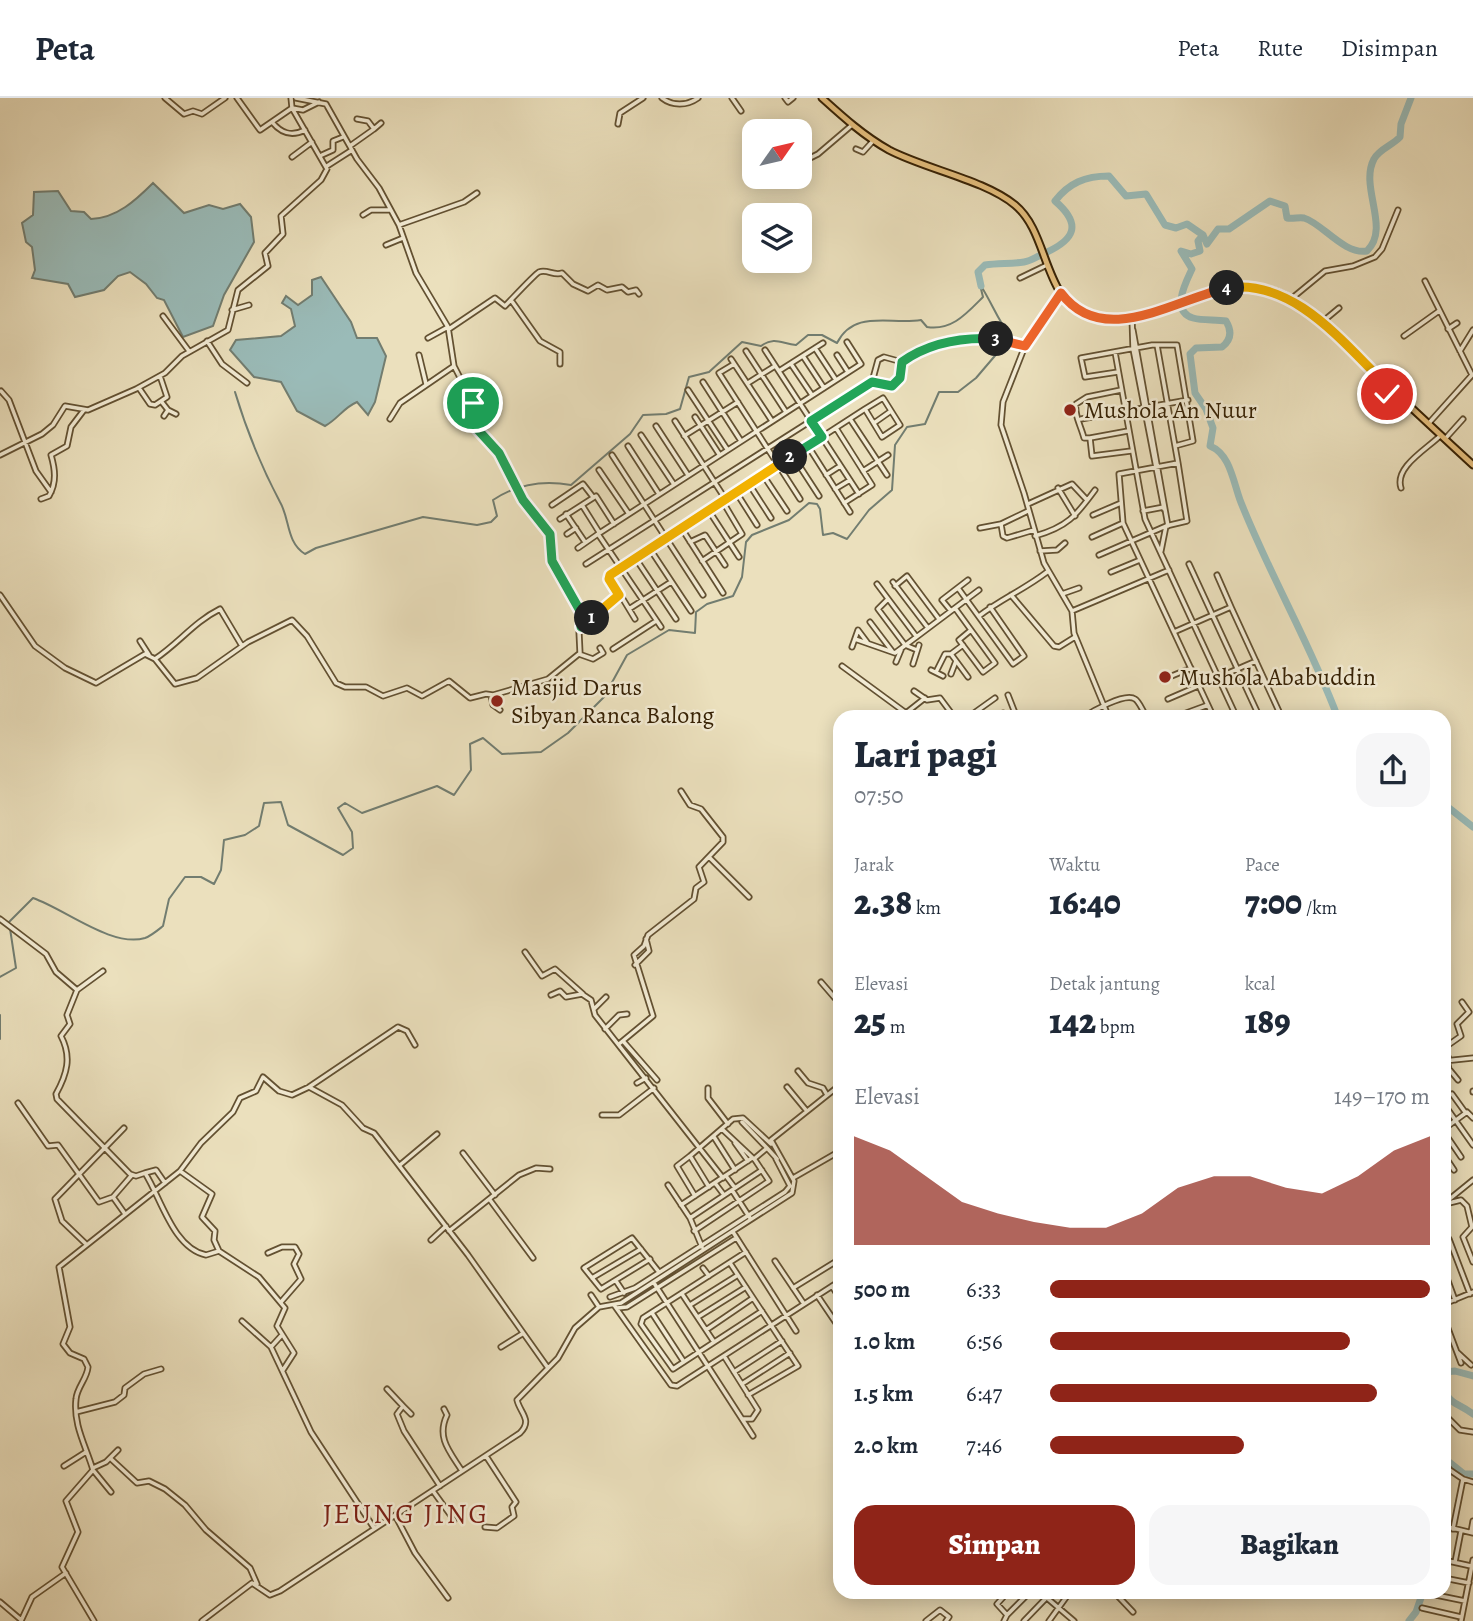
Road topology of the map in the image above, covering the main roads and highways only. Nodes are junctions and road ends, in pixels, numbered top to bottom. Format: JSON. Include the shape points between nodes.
{"nodes":[{"id":1,"x":822,"y":98,"type":"edge"},
{"id":2,"x":1473,"y":465,"type":"edge"}],
"edges":[{"from":1,"to":2,"type":"main road","via":[[889,150],[1011,202],[1029,223],[1061,293],[1077,310],[1104,320],[1132,318],[1243,286],[1272,291],[1291,299],[1321,323]]}]}
